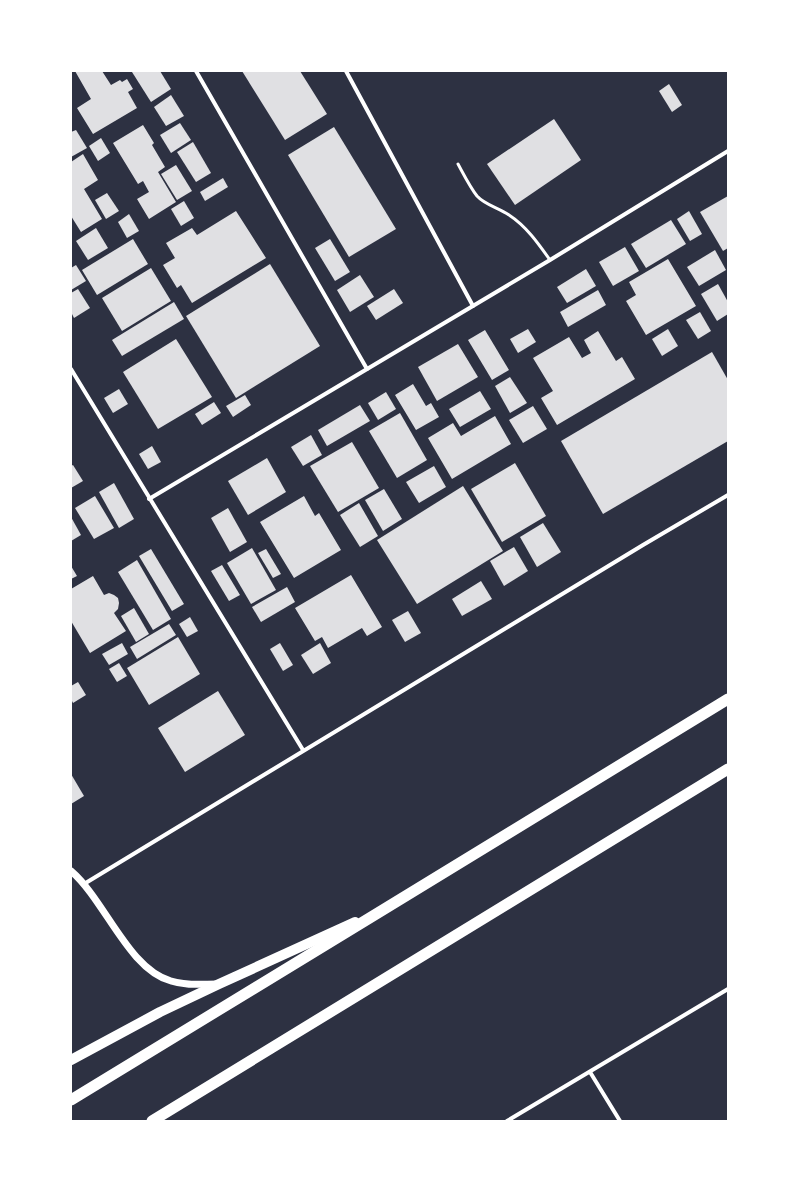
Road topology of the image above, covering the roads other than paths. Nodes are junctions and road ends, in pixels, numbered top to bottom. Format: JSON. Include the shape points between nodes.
{"nodes":[{"id":1,"x":196,"y":71,"type":"edge"},
{"id":2,"x":346,"y":71,"type":"edge"},
{"id":3,"x":728,"y":151,"type":"edge"},
{"id":4,"x":458,"y":164,"type":"dead end"},
{"id":5,"x":550,"y":260,"type":"junction"},
{"id":6,"x":473,"y":306,"type":"junction"},
{"id":7,"x":71,"y":369,"type":"edge"},
{"id":8,"x":367,"y":369,"type":"junction"},
{"id":9,"x":728,"y":495,"type":"edge"},
{"id":10,"x":150,"y":498,"type":"junction"},
{"id":11,"x":728,"y":699,"type":"edge"},
{"id":12,"x":303,"y":750,"type":"junction"},
{"id":13,"x":728,"y":769,"type":"edge"},
{"id":14,"x":71,"y":871,"type":"edge"},
{"id":15,"x":84,"y":884,"type":"junction"},
{"id":16,"x":386,"y":908,"type":"junction"},
{"id":17,"x":219,"y":984,"type":"junction"},
{"id":18,"x":728,"y":989,"type":"edge"},
{"id":19,"x":71,"y":1060,"type":"edge"},
{"id":20,"x":590,"y":1072,"type":"junction"},
{"id":21,"x":71,"y":1100,"type":"edge"},
{"id":22,"x":152,"y":1121,"type":"edge"},
{"id":23,"x":507,"y":1121,"type":"edge"},
{"id":24,"x":620,"y":1121,"type":"edge"}],
"edges":[{"from":1,"to":8,"type":"street"},
{"from":2,"to":6,"type":"street"},
{"from":3,"to":5,"type":"street"},
{"from":4,"to":5,"type":"lane","via":[[477,196],[524,226]]},
{"from":5,"to":6,"type":"street"},
{"from":6,"to":8,"type":"street"},
{"from":7,"to":10,"type":"street"},
{"from":8,"to":10,"type":"street"},
{"from":9,"to":12,"type":"street"},
{"from":10,"to":12,"type":"street"},
{"from":11,"to":16,"type":"highway"},
{"from":12,"to":15,"type":"street"},
{"from":13,"to":22,"type":"highway"},
{"from":14,"to":15,"type":"street"},
{"from":15,"to":17,"type":"street","via":[[140,961],[156,975],[186,984]]},
{"from":16,"to":17,"type":"main road"},
{"from":16,"to":21,"type":"highway"},
{"from":17,"to":19,"type":"main road","via":[[160,1012]]},
{"from":18,"to":20,"type":"street"},
{"from":20,"to":23,"type":"street"},
{"from":20,"to":24,"type":"street"}]}
